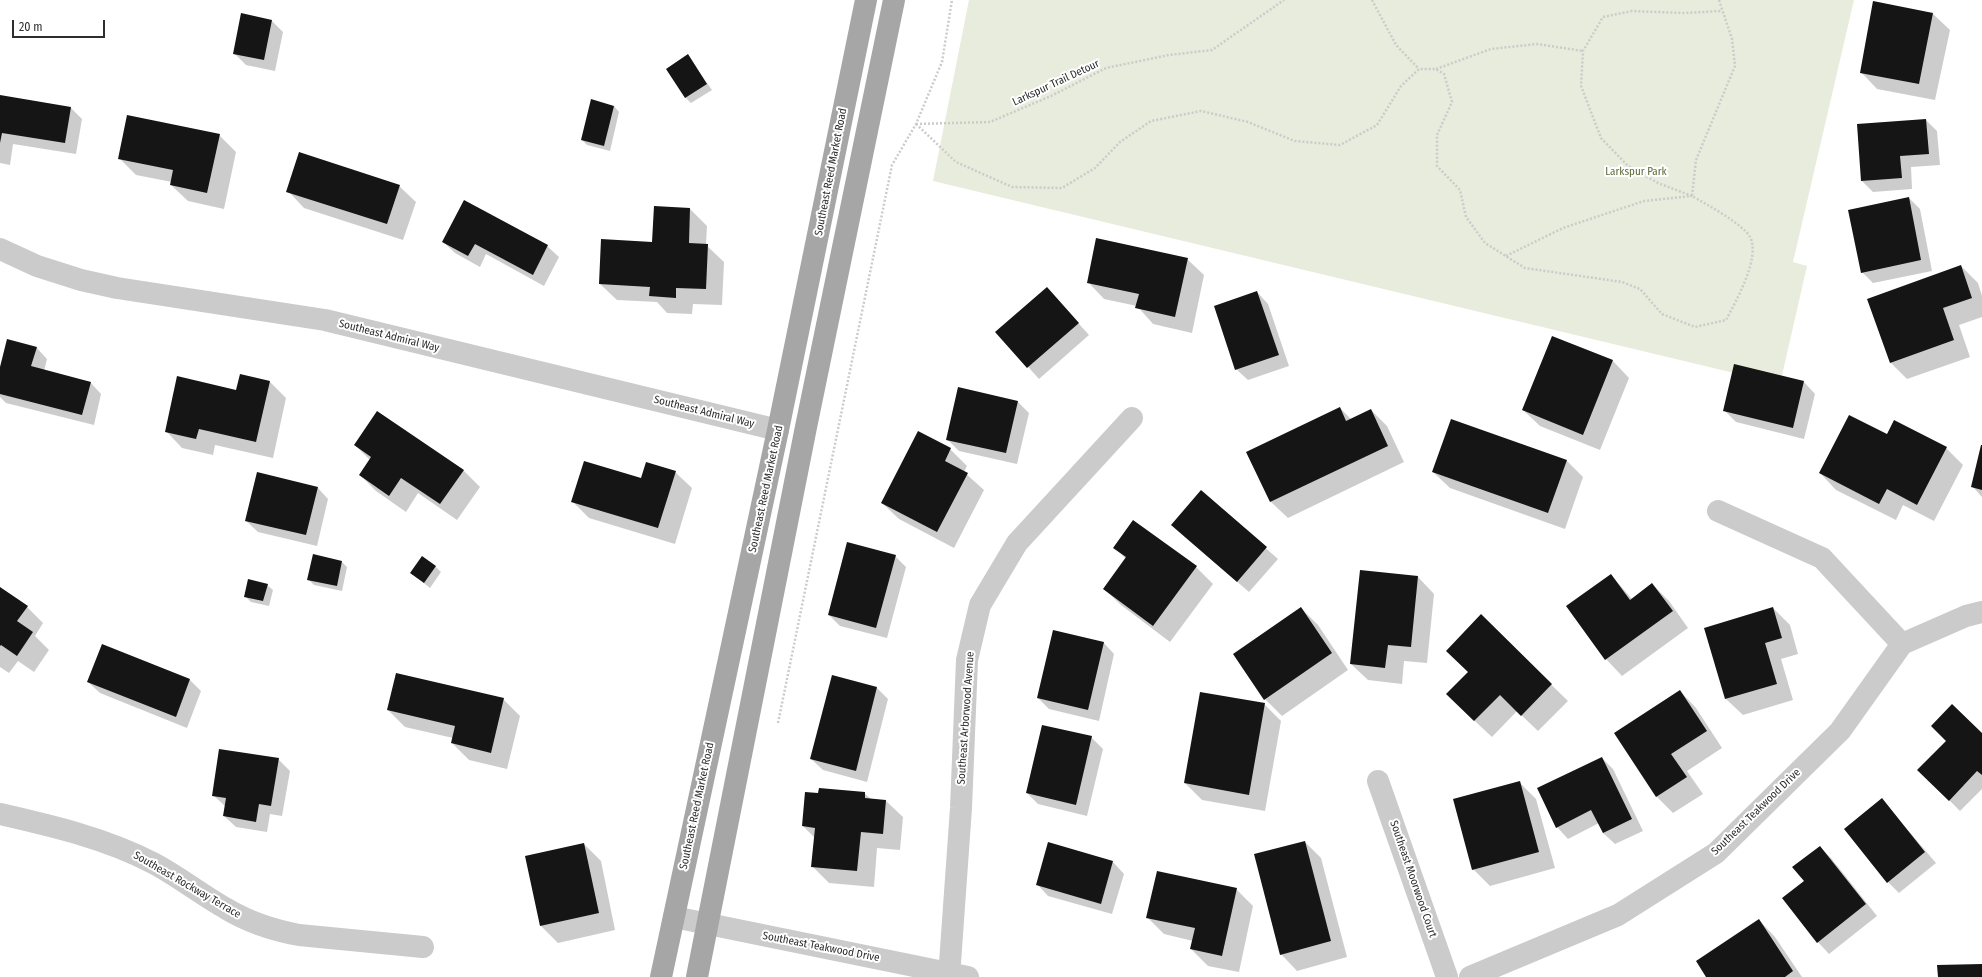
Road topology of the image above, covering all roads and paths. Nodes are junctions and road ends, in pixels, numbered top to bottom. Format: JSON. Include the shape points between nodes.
{"nodes":[{"id":1,"x":866,"y":0,"type":"edge"},
{"id":2,"x":894,"y":0,"type":"edge"},
{"id":3,"x":952,"y":0,"type":"edge"},
{"id":4,"x":1284,"y":0,"type":"edge"},
{"id":5,"x":1372,"y":0,"type":"edge"},
{"id":6,"x":1719,"y":0,"type":"edge"},
{"id":7,"x":1721,"y":11,"type":"junction"},
{"id":8,"x":1582,"y":51,"type":"junction"},
{"id":9,"x":1419,"y":69,"type":"junction"},
{"id":10,"x":1436,"y":69,"type":"junction"},
{"id":11,"x":916,"y":124,"type":"junction"},
{"id":12,"x":1692,"y":196,"type":"junction"},
{"id":13,"x":0,"y":249,"type":"edge"},
{"id":14,"x":1506,"y":256,"type":"junction"},
{"id":15,"x":1132,"y":418,"type":"dead end"},
{"id":16,"x":778,"y":430,"type":"junction"},
{"id":17,"x":1718,"y":511,"type":"dead end"},
{"id":18,"x":1982,"y":612,"type":"edge"},
{"id":19,"x":1902,"y":644,"type":"junction"},
{"id":20,"x":776,"y":729,"type":"dead end"},
{"id":21,"x":1378,"y":781,"type":"dead end"},
{"id":22,"x":0,"y":814,"type":"edge"},
{"id":23,"x":674,"y":917,"type":"junction"},
{"id":24,"x":708,"y":924,"type":"junction"},
{"id":25,"x":423,"y":947,"type":"dead end"},
{"id":26,"x":955,"y":976,"type":"edge"},
{"id":27,"x":661,"y":977,"type":"edge"},
{"id":28,"x":697,"y":977,"type":"edge"},
{"id":29,"x":1447,"y":977,"type":"edge"},
{"id":30,"x":1470,"y":977,"type":"edge"}],
"edges":[{"from":1,"to":16,"type":"main road","name":"Southeast Reed Market Road"},
{"from":2,"to":24,"type":"main road","via":[[806,427]]},
{"from":3,"to":11,"type":"path","via":[[942,62]]},
{"from":4,"to":11,"type":"path","name":"Larkspur Trail Detour","via":[[1212,50],[1169,55],[1106,68],[1051,96],[990,122]]},
{"from":5,"to":9,"type":"path","via":[[1396,45]]},
{"from":6,"to":7,"type":"path"},
{"from":7,"to":8,"type":"path","via":[[1632,11],[1603,17]]},
{"from":7,"to":12,"type":"path","via":[[1732,39],[1735,66],[1696,160]]},
{"from":8,"to":10,"type":"path","via":[[1537,44],[1491,49]]},
{"from":8,"to":12,"type":"path","via":[[1581,86],[1601,138],[1628,166],[1658,183]]},
{"from":9,"to":10,"type":"path"},
{"from":9,"to":11,"type":"path","via":[[1401,86],[1378,125],[1340,145],[1294,141],[1248,122],[1201,111],[1151,121],[1120,142],[1095,168],[1062,188],[1012,187],[956,162]]},
{"from":10,"to":14,"type":"path","via":[[1444,74],[1452,102],[1437,135],[1438,166],[1460,190],[1466,217],[1485,243]]},
{"from":11,"to":20,"type":"path","via":[[892,165]]},
{"from":12,"to":14,"type":"path","via":[[1644,201],[1563,228]]},
{"from":12,"to":14,"type":"path","via":[[1727,217],[1750,236],[1754,253],[1738,297],[1726,320],[1694,327],[1662,314],[1640,289],[1622,282],[1525,268]]},
{"from":13,"to":16,"type":"street","name":"Southeast Admiral Way","via":[[37,266],[81,280],[117,288],[325,320]]},
{"from":15,"to":26,"type":"street","name":"Southeast Arborwood Avenue","via":[[1017,543],[980,604],[967,660]]},
{"from":16,"to":23,"type":"main road","name":"Southeast Reed Market Road"},
{"from":17,"to":19,"type":"street","via":[[1822,558]]},
{"from":18,"to":19,"type":"street","via":[[1966,616]]},
{"from":19,"to":30,"type":"street","name":"Southeast Teakwood Drive","via":[[1840,731],[1716,853],[1618,915]]},
{"from":21,"to":29,"type":"street","name":"Southeast Moorwood Court"},
{"from":22,"to":25,"type":"street","name":"Southeast Rockway Terrace","via":[[67,830],[130,852],[165,869],[224,908],[278,931]]},
{"from":23,"to":24,"type":"street","name":"Southeast Teakwood Drive"},
{"from":23,"to":27,"type":"main road","name":"Southeast Reed Market Road"},
{"from":24,"to":26,"type":"street","name":"Southeast Teakwood Drive"},
{"from":24,"to":28,"type":"main road"}]}
